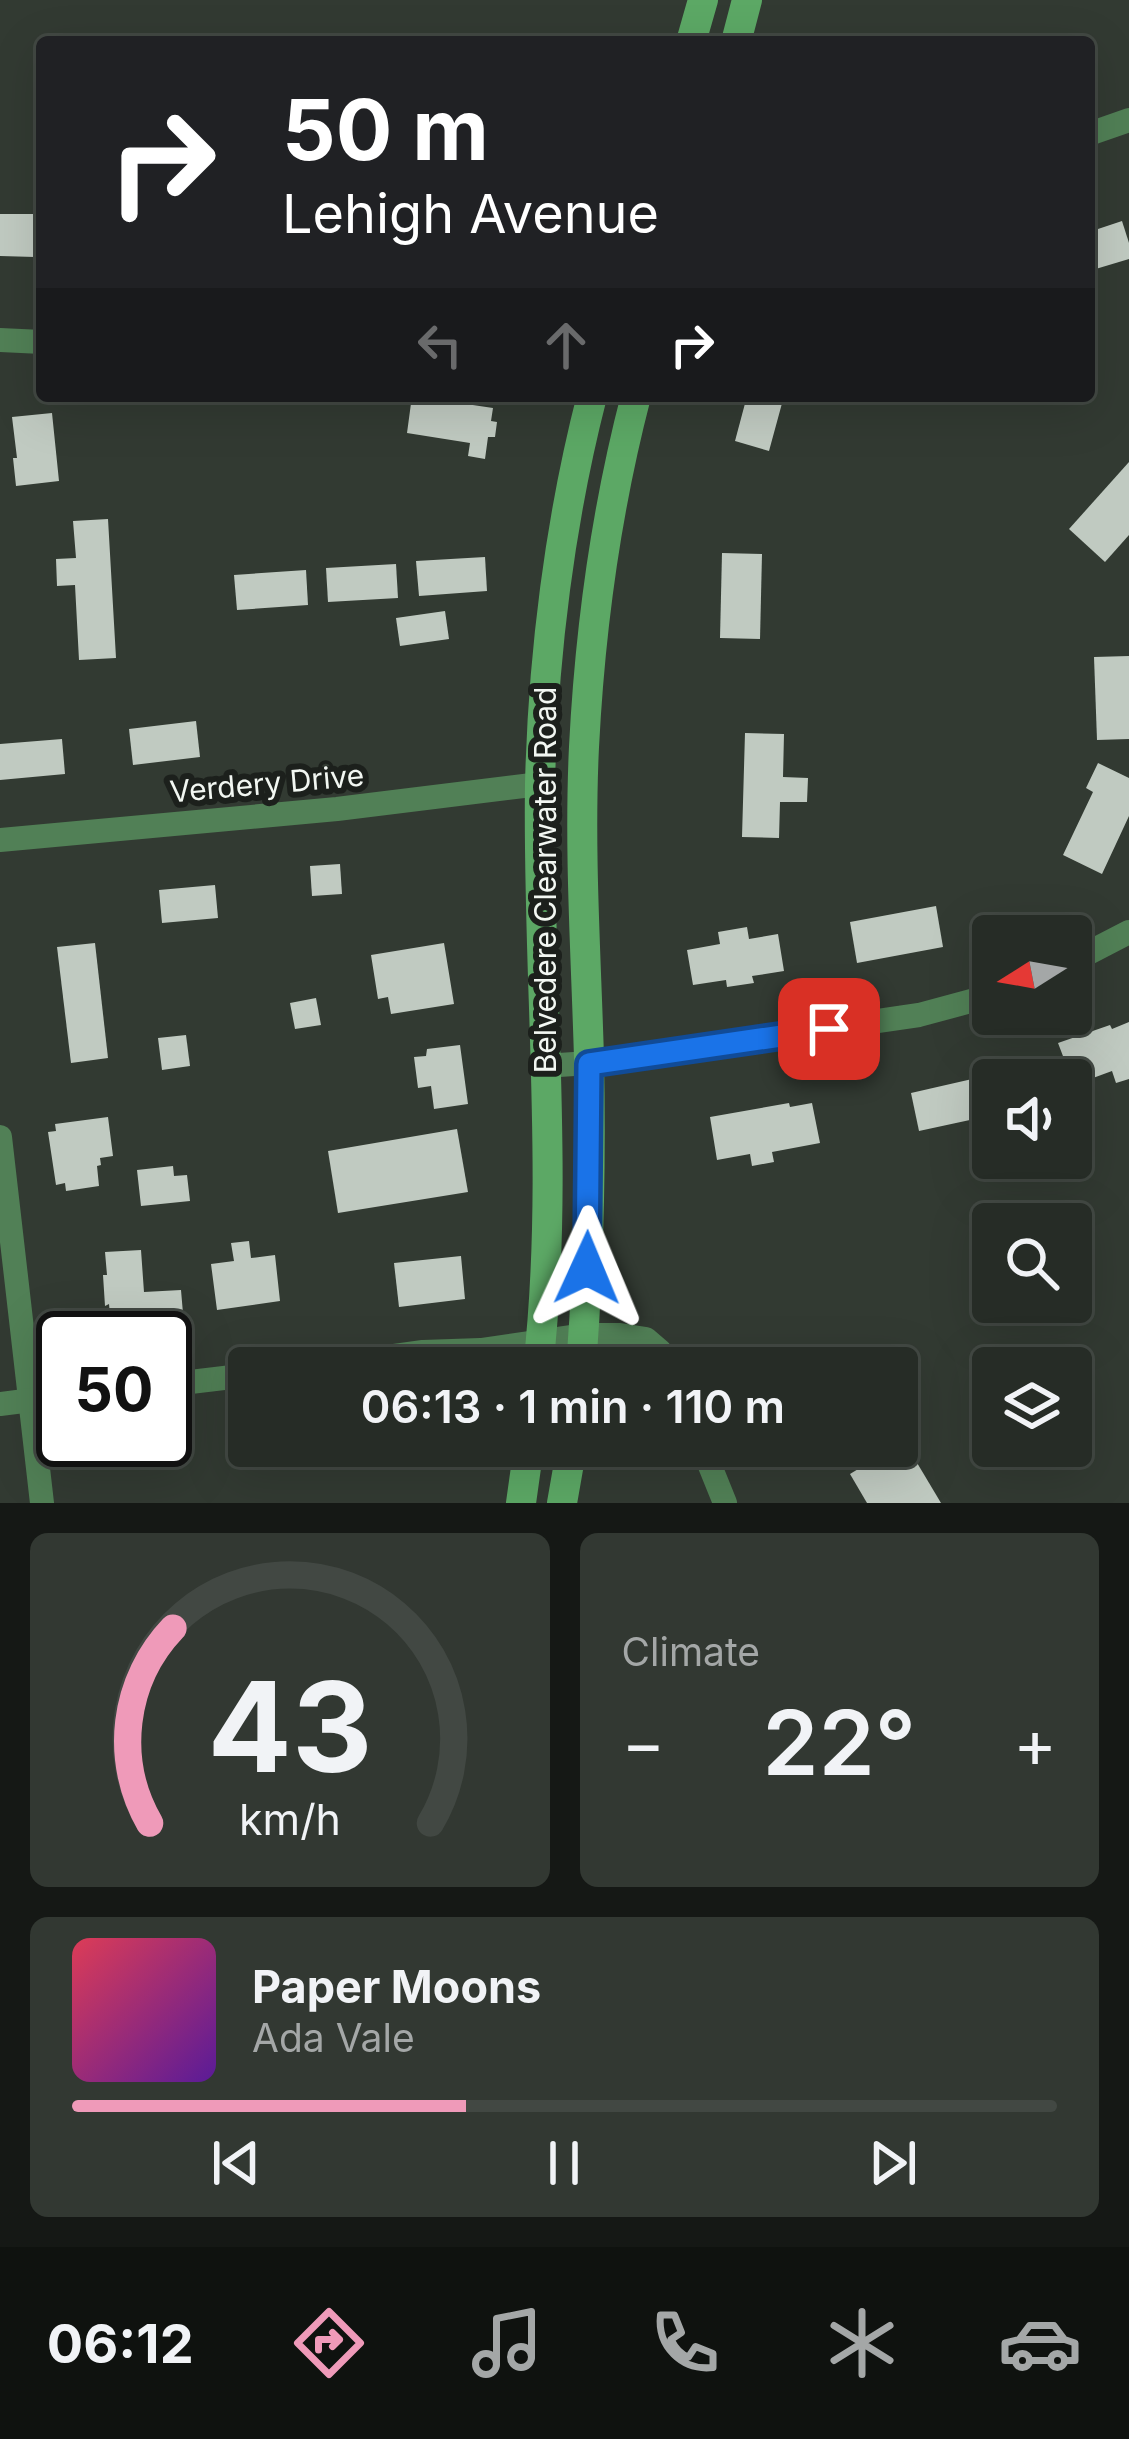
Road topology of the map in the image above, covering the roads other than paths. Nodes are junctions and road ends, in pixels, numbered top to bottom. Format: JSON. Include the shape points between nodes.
{"nodes":[{"id":1,"x":703,"y":0,"type":"edge"},
{"id":2,"x":747,"y":0,"type":"edge"},
{"id":3,"x":693,"y":36,"type":"edge"},
{"id":4,"x":738,"y":36,"type":"edge"},
{"id":5,"x":1129,"y":120,"type":"edge"},
{"id":6,"x":1095,"y":132,"type":"edge"},
{"id":7,"x":0,"y":340,"type":"edge"},
{"id":8,"x":36,"y":342,"type":"edge"},
{"id":9,"x":591,"y":402,"type":"edge"},
{"id":10,"x":635,"y":402,"type":"edge"},
{"id":11,"x":540,"y":784,"type":"junction"},
{"id":12,"x":0,"y":840,"type":"edge"},
{"id":13,"x":1129,"y":932,"type":"edge"},
{"id":14,"x":1092,"y":951,"type":"edge"},
{"id":15,"x":972,"y":1001,"type":"edge"},
{"id":16,"x":589,"y":1064,"type":"junction"},
{"id":17,"x":544,"y":1066,"type":"junction"},
{"id":18,"x":0,"y":1137,"type":"edge"},
{"id":19,"x":584,"y":1335,"type":"junction"},
{"id":20,"x":541,"y":1347,"type":"edge"},
{"id":21,"x":559,"y":1347,"type":"edge"},
{"id":22,"x":583,"y":1347,"type":"edge"},
{"id":23,"x":655,"y":1347,"type":"edge"},
{"id":24,"x":228,"y":1377,"type":"edge"},
{"id":25,"x":192,"y":1381,"type":"edge"},
{"id":26,"x":36,"y":1399,"type":"edge"},
{"id":27,"x":30,"y":1400,"type":"junction"},
{"id":28,"x":0,"y":1404,"type":"edge"},
{"id":29,"x":526,"y":1467,"type":"edge"},
{"id":30,"x":568,"y":1467,"type":"edge"},
{"id":31,"x":710,"y":1467,"type":"edge"},
{"id":32,"x":42,"y":1503,"type":"edge"},
{"id":33,"x":521,"y":1503,"type":"edge"},
{"id":34,"x":562,"y":1503,"type":"edge"},
{"id":35,"x":725,"y":1503,"type":"edge"}],
"edges":[{"from":1,"to":3,"type":"main road"},
{"from":2,"to":4,"type":"main road"},
{"from":5,"to":6,"type":"street"},
{"from":7,"to":8,"type":"street"},
{"from":9,"to":11,"type":"main road","name":"Belvedere Clearwater Road","via":[[556,590]]},
{"from":10,"to":16,"type":"main road","name":"Belvedere Clearwater Road","via":[[610,508],[589,670]]},
{"from":11,"to":12,"type":"street","name":"Verdery Drive"},
{"from":11,"to":17,"type":"main road","name":"Belvedere Clearwater Road"},
{"from":13,"to":14,"type":"street"},
{"from":15,"to":16,"type":"street"},
{"from":16,"to":17,"type":"street"},
{"from":16,"to":19,"type":"main road","name":"Belvedere Clearwater Road"},
{"from":17,"to":20,"type":"main road","name":"Belvedere Clearwater Road"},
{"from":18,"to":27,"type":"street"},
{"from":19,"to":21,"type":"street"},
{"from":19,"to":22,"type":"main road","name":"Belvedere Clearwater Road"},
{"from":19,"to":23,"type":"street","via":[[620,1334]]},
{"from":24,"to":25,"type":"street"},
{"from":26,"to":27,"type":"street"},
{"from":27,"to":28,"type":"street"},
{"from":27,"to":32,"type":"street"},
{"from":29,"to":33,"type":"main road"},
{"from":30,"to":34,"type":"main road"},
{"from":31,"to":35,"type":"street"}]}
